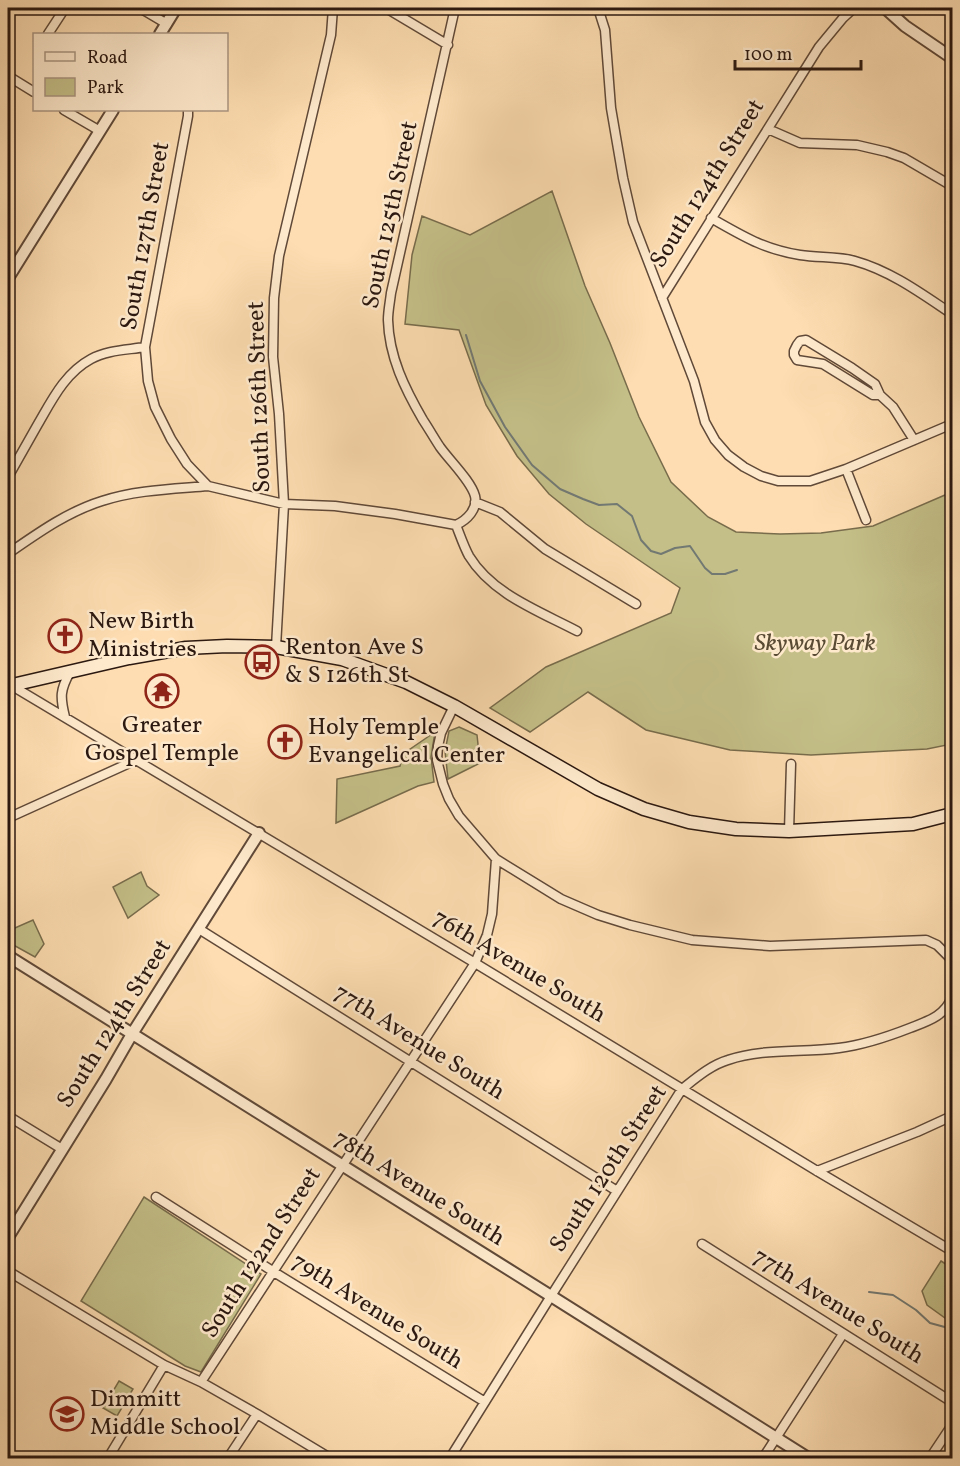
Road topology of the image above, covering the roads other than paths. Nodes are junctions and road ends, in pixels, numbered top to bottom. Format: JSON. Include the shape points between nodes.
{"nodes":[{"id":1,"x":65,"y":8,"type":"edge"},
{"id":2,"x":140,"y":8,"type":"edge"},
{"id":3,"x":176,"y":8,"type":"edge"},
{"id":4,"x":333,"y":8,"type":"edge"},
{"id":5,"x":386,"y":8,"type":"edge"},
{"id":6,"x":456,"y":8,"type":"edge"},
{"id":7,"x":598,"y":8,"type":"edge"},
{"id":8,"x":854,"y":8,"type":"edge"},
{"id":9,"x":885,"y":8,"type":"edge"},
{"id":10,"x":167,"y":24,"type":"junction"},
{"id":11,"x":49,"y":33,"type":"edge"},
{"id":12,"x":161,"y":33,"type":"edge"},
{"id":13,"x":448,"y":45,"type":"junction"},
{"id":14,"x":952,"y":58,"type":"edge"},
{"id":15,"x":8,"y":76,"type":"edge"},
{"id":16,"x":33,"y":91,"type":"edge"},
{"id":17,"x":66,"y":111,"type":"edge"},
{"id":18,"x":112,"y":111,"type":"edge"},
{"id":19,"x":188,"y":111,"type":"edge"},
{"id":20,"x":768,"y":129,"type":"junction"},
{"id":21,"x":100,"y":131,"type":"junction"},
{"id":22,"x":952,"y":186,"type":"edge"},
{"id":23,"x":711,"y":218,"type":"junction"},
{"id":24,"x":8,"y":278,"type":"edge"},
{"id":25,"x":662,"y":298,"type":"junction"},
{"id":26,"x":952,"y":314,"type":"edge"},
{"id":27,"x":145,"y":347,"type":"junction"},
{"id":28,"x":880,"y":395,"type":"junction"},
{"id":29,"x":952,"y":424,"type":"edge"},
{"id":30,"x":915,"y":440,"type":"junction"},
{"id":31,"x":846,"y":469,"type":"junction"},
{"id":32,"x":8,"y":477,"type":"edge"},
{"id":33,"x":208,"y":486,"type":"junction"},
{"id":34,"x":475,"y":502,"type":"junction"},
{"id":35,"x":284,"y":504,"type":"junction"},
{"id":36,"x":866,"y":520,"type":"dead end"},
{"id":37,"x":456,"y":525,"type":"junction"},
{"id":38,"x":8,"y":553,"type":"edge"},
{"id":39,"x":636,"y":604,"type":"dead end"},
{"id":40,"x":577,"y":631,"type":"dead end"},
{"id":41,"x":276,"y":647,"type":"junction"},
{"id":42,"x":70,"y":672,"type":"junction"},
{"id":43,"x":9,"y":684,"type":"edge"},
{"id":44,"x":454,"y":706,"type":"junction"},
{"id":45,"x":65,"y":717,"type":"junction"},
{"id":46,"x":136,"y":760,"type":"junction"},
{"id":47,"x":791,"y":764,"type":"dead end"},
{"id":48,"x":952,"y":814,"type":"edge"},
{"id":49,"x":8,"y":818,"type":"edge"},
{"id":50,"x":789,"y":831,"type":"junction"},
{"id":51,"x":259,"y":833,"type":"junction"},
{"id":52,"x":496,"y":860,"type":"junction"},
{"id":53,"x":199,"y":929,"type":"junction"},
{"id":54,"x":8,"y":956,"type":"edge"},
{"id":55,"x":952,"y":960,"type":"edge"},
{"id":56,"x":475,"y":963,"type":"junction"},
{"id":57,"x":952,"y":997,"type":"edge"},
{"id":58,"x":132,"y":1034,"type":"junction"},
{"id":59,"x":411,"y":1061,"type":"junction"},
{"id":60,"x":682,"y":1089,"type":"junction"},
{"id":61,"x":8,"y":1116,"type":"edge"},
{"id":62,"x":952,"y":1116,"type":"edge"},
{"id":63,"x":62,"y":1149,"type":"junction"},
{"id":64,"x":343,"y":1166,"type":"junction"},
{"id":65,"x":817,"y":1170,"type":"junction"},
{"id":66,"x":618,"y":1191,"type":"junction"},
{"id":67,"x":156,"y":1197,"type":"dead end"},
{"id":68,"x":8,"y":1237,"type":"edge"},
{"id":69,"x":702,"y":1244,"type":"dead end"},
{"id":70,"x":950,"y":1246,"type":"edge"},
{"id":71,"x":8,"y":1271,"type":"edge"},
{"id":72,"x":274,"y":1272,"type":"junction"},
{"id":73,"x":551,"y":1296,"type":"junction"},
{"id":74,"x":843,"y":1334,"type":"junction"},
{"id":75,"x":164,"y":1365,"type":"junction"},
{"id":76,"x":201,"y":1382,"type":"junction"},
{"id":77,"x":485,"y":1402,"type":"junction"},
{"id":78,"x":952,"y":1402,"type":"edge"},
{"id":79,"x":257,"y":1414,"type":"junction"},
{"id":80,"x":952,"y":1425,"type":"edge"},
{"id":81,"x":775,"y":1438,"type":"junction"},
{"id":82,"x":108,"y":1458,"type":"edge"},
{"id":83,"x":228,"y":1458,"type":"edge"},
{"id":84,"x":330,"y":1458,"type":"edge"},
{"id":85,"x":450,"y":1458,"type":"edge"},
{"id":86,"x":762,"y":1458,"type":"edge"},
{"id":87,"x":808,"y":1458,"type":"edge"},
{"id":88,"x":930,"y":1458,"type":"edge"}],
"edges":[{"from":1,"to":11,"type":"street"},
{"from":2,"to":10,"type":"street"},
{"from":3,"to":10,"type":"street"},
{"from":4,"to":35,"type":"street","name":"South 126th Street","via":[[279,256],[274,298],[273,357]]},
{"from":5,"to":13,"type":"street"},
{"from":6,"to":13,"type":"street","name":"South 125th Street"},
{"from":7,"to":25,"type":"street","via":[[605,30],[611,108],[623,178],[633,222]]},
{"from":8,"to":20,"type":"street","name":"South 124th Street","via":[[819,47]]},
{"from":9,"to":14,"type":"street"},
{"from":10,"to":12,"type":"street"},
{"from":13,"to":34,"type":"street","name":"South 125th Street","via":[[388,320],[391,344],[407,393],[471,488]]},
{"from":15,"to":16,"type":"street"},
{"from":17,"to":21,"type":"street"},
{"from":18,"to":21,"type":"street"},
{"from":19,"to":27,"type":"street","name":"South 127th Street"},
{"from":20,"to":22,"type":"street","via":[[800,143],[857,145],[887,152]]},
{"from":20,"to":23,"type":"street","name":"South 124th Street"},
{"from":21,"to":24,"type":"street"},
{"from":23,"to":25,"type":"street","name":"South 124th Street"},
{"from":23,"to":26,"type":"street","via":[[774,250],[855,260],[914,288]]},
{"from":25,"to":31,"type":"street","via":[[694,381],[705,422],[728,455],[761,476],[778,481],[810,481]]},
{"from":27,"to":32,"type":"street","name":"South 127th Street","via":[[101,355],[78,368],[56,393]]},
{"from":27,"to":33,"type":"street","via":[[155,408],[187,464]]},
{"from":28,"to":28,"type":"street","via":[[875,384],[814,344],[806,340],[797,345],[797,360],[823,363],[873,396]]},
{"from":28,"to":30,"type":"street"},
{"from":29,"to":30,"type":"street"},
{"from":30,"to":31,"type":"street"},
{"from":31,"to":36,"type":"street"},
{"from":33,"to":35,"type":"street"},
{"from":33,"to":38,"type":"street","via":[[101,501],[51,524]]},
{"from":34,"to":37,"type":"street","via":[[470,516]]},
{"from":34,"to":39,"type":"street","via":[[500,512],[545,549]]},
{"from":35,"to":37,"type":"street","via":[[395,514]]},
{"from":35,"to":41,"type":"street","name":"South 126th Street"},
{"from":37,"to":40,"type":"street","via":[[468,555],[491,582]]},
{"from":41,"to":42,"type":"main road","via":[[186,648]]},
{"from":41,"to":44,"type":"main road","via":[[342,659],[406,682]]},
{"from":42,"to":43,"type":"main road"},
{"from":42,"to":45,"type":"street","via":[[61,692]]},
{"from":43,"to":45,"type":"street","name":"76th Avenue South"},
{"from":44,"to":50,"type":"main road","via":[[598,789],[644,808],[711,826]]},
{"from":44,"to":52,"type":"street","via":[[438,746],[443,783],[459,816]]},
{"from":45,"to":46,"type":"street","name":"76th Avenue South"},
{"from":46,"to":49,"type":"street"},
{"from":46,"to":51,"type":"street","name":"76th Avenue South"},
{"from":47,"to":50,"type":"street"},
{"from":48,"to":50,"type":"main road","via":[[913,824]]},
{"from":51,"to":53,"type":"street","name":"South 124th Street"},
{"from":51,"to":56,"type":"street","name":"76th Avenue South"},
{"from":52,"to":55,"type":"street","via":[[561,899],[598,915],[692,940],[770,946],[926,940]]},
{"from":52,"to":56,"type":"street","name":"South 122nd Street","via":[[492,914]]},
{"from":53,"to":58,"type":"street","name":"South 124th Street"},
{"from":53,"to":59,"type":"street","name":"77th Avenue South"},
{"from":54,"to":58,"type":"street","name":"78th Avenue South"},
{"from":56,"to":59,"type":"street","name":"South 122nd Street"},
{"from":56,"to":60,"type":"street","name":"76th Avenue South"},
{"from":57,"to":60,"type":"street","name":"South 120th Street","via":[[940,1015],[896,1034],[839,1048],[730,1059]]},
{"from":58,"to":63,"type":"street","name":"South 124th Street"},
{"from":58,"to":64,"type":"street","name":"78th Avenue South"},
{"from":59,"to":64,"type":"street","name":"South 122nd Street"},
{"from":59,"to":66,"type":"street","name":"77th Avenue South"},
{"from":60,"to":65,"type":"street","name":"76th Avenue South"},
{"from":60,"to":66,"type":"street","name":"South 120th Street"},
{"from":61,"to":63,"type":"street"},
{"from":62,"to":65,"type":"street"},
{"from":63,"to":68,"type":"street","name":"South 124th Street"},
{"from":64,"to":72,"type":"street","name":"South 122nd Street"},
{"from":64,"to":73,"type":"street","name":"78th Avenue South"},
{"from":65,"to":70,"type":"street","name":"76th Avenue South"},
{"from":66,"to":73,"type":"street","name":"South 120th Street"},
{"from":67,"to":72,"type":"street","name":"79th Avenue South"},
{"from":69,"to":74,"type":"street","name":"77th Avenue South"},
{"from":71,"to":75,"type":"street"},
{"from":72,"to":76,"type":"street","name":"South 122nd Street"},
{"from":72,"to":77,"type":"street","name":"79th Avenue South"},
{"from":73,"to":77,"type":"street","name":"South 120th Street"},
{"from":73,"to":81,"type":"street","name":"78th Avenue South"},
{"from":74,"to":78,"type":"street","name":"77th Avenue South"},
{"from":74,"to":81,"type":"street"},
{"from":75,"to":76,"type":"street"},
{"from":75,"to":82,"type":"street"},
{"from":76,"to":79,"type":"street"},
{"from":77,"to":85,"type":"street","name":"South 120th Street"},
{"from":79,"to":83,"type":"street"},
{"from":79,"to":84,"type":"street"},
{"from":80,"to":88,"type":"street"},
{"from":81,"to":86,"type":"street"},
{"from":81,"to":87,"type":"street","name":"78th Avenue South"}]}
